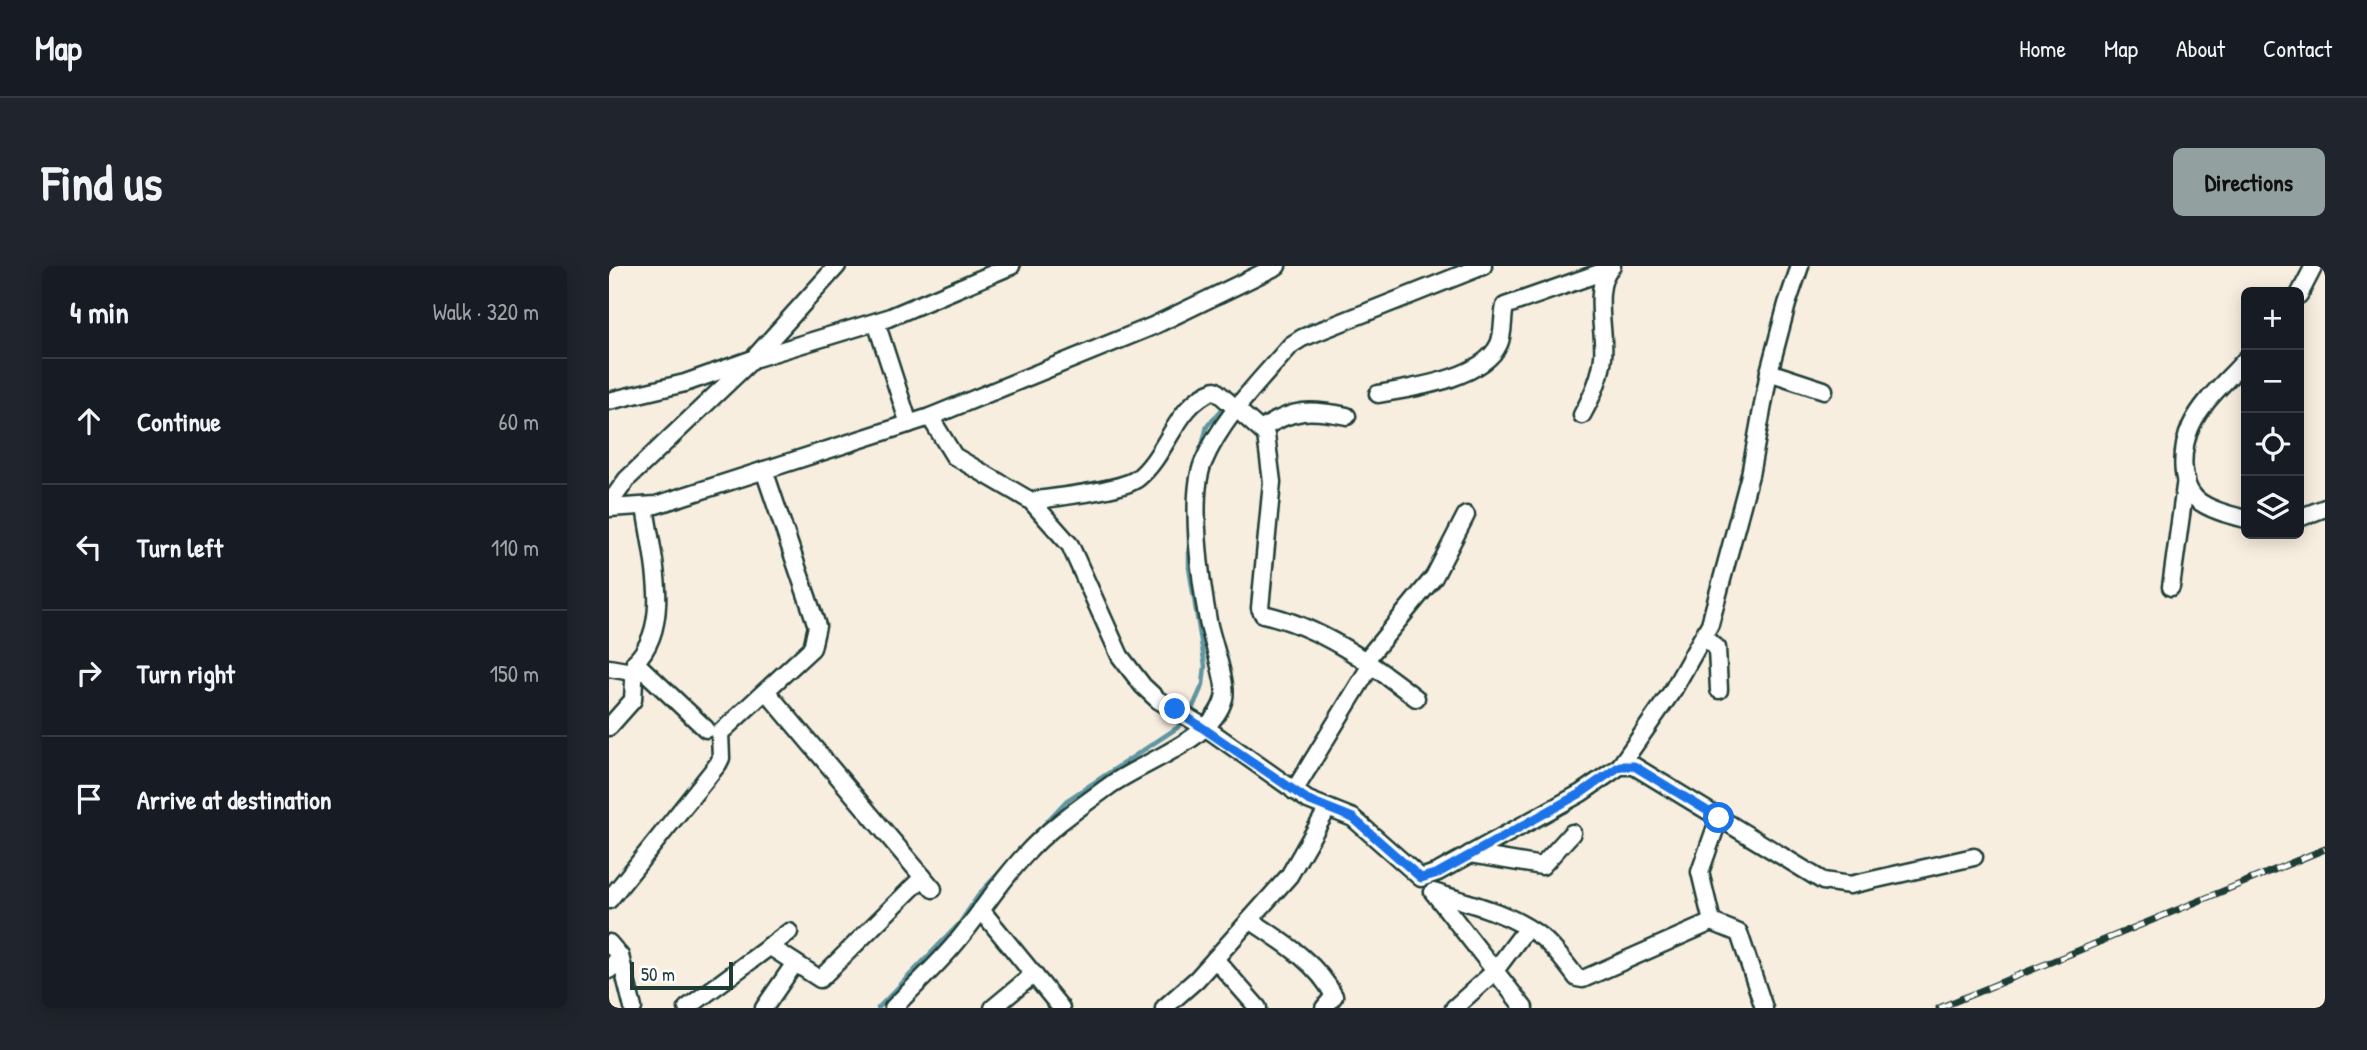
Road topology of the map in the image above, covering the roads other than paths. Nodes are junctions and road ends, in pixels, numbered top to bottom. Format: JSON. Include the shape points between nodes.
{"nodes":[{"id":1,"x":837,"y":266,"type":"edge"},
{"id":2,"x":1011,"y":266,"type":"edge"},
{"id":3,"x":1277,"y":266,"type":"edge"},
{"id":4,"x":1483,"y":266,"type":"edge"},
{"id":5,"x":1800,"y":266,"type":"edge"},
{"id":6,"x":2314,"y":266,"type":"edge"},
{"id":7,"x":1610,"y":268,"type":"edge"},
{"id":8,"x":2303,"y":287,"type":"edge"},
{"id":9,"x":876,"y":322,"type":"junction"},
{"id":10,"x":753,"y":359,"type":"junction"},
{"id":11,"x":2241,"y":365,"type":"edge"},
{"id":12,"x":1769,"y":372,"type":"junction"},
{"id":13,"x":1824,"y":390,"type":"dead end"},
{"id":14,"x":1378,"y":394,"type":"dead end"},
{"id":15,"x":609,"y":401,"type":"edge"},
{"id":16,"x":1231,"y":403,"type":"junction"},
{"id":17,"x":1582,"y":415,"type":"dead end"},
{"id":18,"x":1347,"y":416,"type":"dead end"},
{"id":19,"x":930,"y":417,"type":"junction"},
{"id":20,"x":909,"y":424,"type":"junction"},
{"id":21,"x":1262,"y":429,"type":"junction"},
{"id":22,"x":764,"y":470,"type":"junction"},
{"id":23,"x":2186,"y":479,"type":"junction"},
{"id":24,"x":1031,"y":501,"type":"junction"},
{"id":25,"x":609,"y":506,"type":"edge"},
{"id":26,"x":645,"y":506,"type":"junction"},
{"id":27,"x":2325,"y":508,"type":"edge"},
{"id":28,"x":1466,"y":515,"type":"dead end"},
{"id":29,"x":2304,"y":516,"type":"edge"},
{"id":30,"x":2241,"y":517,"type":"edge"},
{"id":31,"x":2171,"y":587,"type":"dead end"},
{"id":32,"x":1704,"y":637,"type":"junction"},
{"id":33,"x":1368,"y":663,"type":"junction"},
{"id":34,"x":633,"y":667,"type":"junction"},
{"id":35,"x":609,"y":668,"type":"edge"},
{"id":36,"x":1719,"y":690,"type":"dead end"},
{"id":37,"x":766,"y":691,"type":"junction"},
{"id":38,"x":1416,"y":698,"type":"dead end"},
{"id":39,"x":1201,"y":725,"type":"junction"},
{"id":40,"x":609,"y":727,"type":"edge"},
{"id":41,"x":706,"y":729,"type":"dead end"},
{"id":42,"x":1620,"y":766,"type":"junction"},
{"id":43,"x":1294,"y":791,"type":"junction"},
{"id":44,"x":1328,"y":808,"type":"junction"},
{"id":45,"x":1719,"y":818,"type":"junction"},
{"id":46,"x":1572,"y":833,"type":"dead end"},
{"id":47,"x":1470,"y":854,"type":"junction"},
{"id":48,"x":1974,"y":858,"type":"dead end"},
{"id":49,"x":1421,"y":878,"type":"junction"},
{"id":50,"x":1433,"y":892,"type":"junction"},
{"id":51,"x":609,"y":900,"type":"edge"},
{"id":52,"x":981,"y":910,"type":"junction"},
{"id":53,"x":1249,"y":920,"type":"junction"},
{"id":54,"x":1712,"y":922,"type":"junction"},
{"id":55,"x":1527,"y":928,"type":"junction"},
{"id":56,"x":789,"y":932,"type":"dead end"},
{"id":57,"x":609,"y":943,"type":"edge"},
{"id":58,"x":769,"y":946,"type":"junction"},
{"id":59,"x":620,"y":956,"type":"junction"},
{"id":60,"x":1215,"y":959,"type":"junction"},
{"id":61,"x":796,"y":963,"type":"junction"},
{"id":62,"x":609,"y":970,"type":"edge"},
{"id":63,"x":1494,"y":972,"type":"junction"},
{"id":64,"x":1034,"y":974,"type":"junction"},
{"id":65,"x":633,"y":1008,"type":"edge"},
{"id":66,"x":687,"y":1008,"type":"edge"},
{"id":67,"x":764,"y":1008,"type":"edge"},
{"id":68,"x":893,"y":1008,"type":"edge"},
{"id":69,"x":993,"y":1008,"type":"edge"},
{"id":70,"x":1061,"y":1008,"type":"edge"},
{"id":71,"x":1164,"y":1008,"type":"edge"},
{"id":72,"x":1258,"y":1008,"type":"edge"},
{"id":73,"x":1325,"y":1008,"type":"edge"},
{"id":74,"x":1454,"y":1008,"type":"edge"},
{"id":75,"x":1524,"y":1008,"type":"edge"},
{"id":76,"x":1764,"y":1008,"type":"edge"}],
"edges":[{"from":1,"to":10,"type":"street"},
{"from":2,"to":9,"type":"street"},
{"from":3,"to":19,"type":"street","via":[[1153,326]]},
{"from":4,"to":16,"type":"street","via":[[1302,338]]},
{"from":5,"to":12,"type":"street"},
{"from":6,"to":8,"type":"street"},
{"from":7,"to":14,"type":"street","via":[[1505,306],[1501,342],[1458,378]]},
{"from":7,"to":17,"type":"street","via":[[1599,329],[1603,357],[1593,395]]},
{"from":9,"to":10,"type":"street"},
{"from":9,"to":20,"type":"street"},
{"from":10,"to":15,"type":"street","via":[[685,383]]},
{"from":10,"to":25,"type":"street","via":[[616,490]]},
{"from":11,"to":23,"type":"street","via":[[2191,426],[2182,455]]},
{"from":12,"to":13,"type":"street"},
{"from":12,"to":32,"type":"street","via":[[1750,475]]},
{"from":16,"to":21,"type":"street"},
{"from":16,"to":24,"type":"street","via":[[1215,390],[1203,394],[1174,427],[1158,459],[1136,480]]},
{"from":16,"to":39,"type":"street","via":[[1202,466],[1200,483],[1204,595],[1225,697]]},
{"from":18,"to":21,"type":"street","via":[[1294,412]]},
{"from":19,"to":20,"type":"street"},
{"from":19,"to":24,"type":"street","via":[[954,456]]},
{"from":20,"to":22,"type":"street"},
{"from":21,"to":33,"type":"street","via":[[1272,482],[1260,608],[1263,614],[1313,632]]},
{"from":22,"to":26,"type":"street"},
{"from":22,"to":37,"type":"street","via":[[818,634],[812,648]]},
{"from":23,"to":30,"type":"street","via":[[2195,498]]},
{"from":23,"to":31,"type":"street"},
{"from":24,"to":39,"type":"street","via":[[1070,545],[1120,656],[1158,700]]},
{"from":25,"to":26,"type":"street"},
{"from":26,"to":34,"type":"street","via":[[656,617],[653,635]]},
{"from":27,"to":29,"type":"street"},
{"from":28,"to":33,"type":"street","via":[[1434,577]]},
{"from":32,"to":36,"type":"street","via":[[1717,648]]},
{"from":32,"to":42,"type":"street"},
{"from":33,"to":38,"type":"street"},
{"from":33,"to":43,"type":"street"},
{"from":34,"to":35,"type":"street"},
{"from":34,"to":40,"type":"street","via":[[633,700]]},
{"from":34,"to":41,"type":"street"},
{"from":37,"to":51,"type":"street","via":[[720,733],[718,764]]},
{"from":37,"to":61,"type":"street","via":[[928,883],[820,979]]},
{"from":39,"to":43,"type":"street"},
{"from":39,"to":52,"type":"street","via":[[1070,814],[1025,855]]},
{"from":42,"to":45,"type":"street","via":[[1634,766]]},
{"from":42,"to":47,"type":"street","via":[[1581,793]]},
{"from":43,"to":44,"type":"street"},
{"from":44,"to":49,"type":"street","via":[[1353,818]]},
{"from":44,"to":53,"type":"street","via":[[1289,876]]},
{"from":45,"to":48,"type":"street","via":[[1823,881],[1850,885]]},
{"from":45,"to":54,"type":"street","via":[[1700,872]]},
{"from":46,"to":47,"type":"street","via":[[1542,866]]},
{"from":47,"to":49,"type":"street"},
{"from":49,"to":50,"type":"street"},
{"from":50,"to":55,"type":"street","via":[[1495,911]]},
{"from":50,"to":63,"type":"street"},
{"from":52,"to":64,"type":"street"},
{"from":52,"to":68,"type":"street","via":[[958,941]]},
{"from":53,"to":60,"type":"street"},
{"from":53,"to":73,"type":"street","via":[[1291,947],[1329,986],[1334,996]]},
{"from":54,"to":55,"type":"street","via":[[1583,979]]},
{"from":54,"to":76,"type":"street","via":[[1739,933]]},
{"from":55,"to":63,"type":"street"},
{"from":56,"to":58,"type":"street"},
{"from":57,"to":59,"type":"street"},
{"from":58,"to":61,"type":"street"},
{"from":58,"to":66,"type":"street"},
{"from":59,"to":62,"type":"street"},
{"from":59,"to":65,"type":"street"},
{"from":60,"to":71,"type":"street"},
{"from":60,"to":72,"type":"street"},
{"from":61,"to":67,"type":"street"},
{"from":63,"to":74,"type":"street"},
{"from":63,"to":75,"type":"street"},
{"from":64,"to":69,"type":"street"},
{"from":64,"to":70,"type":"street"}]}
